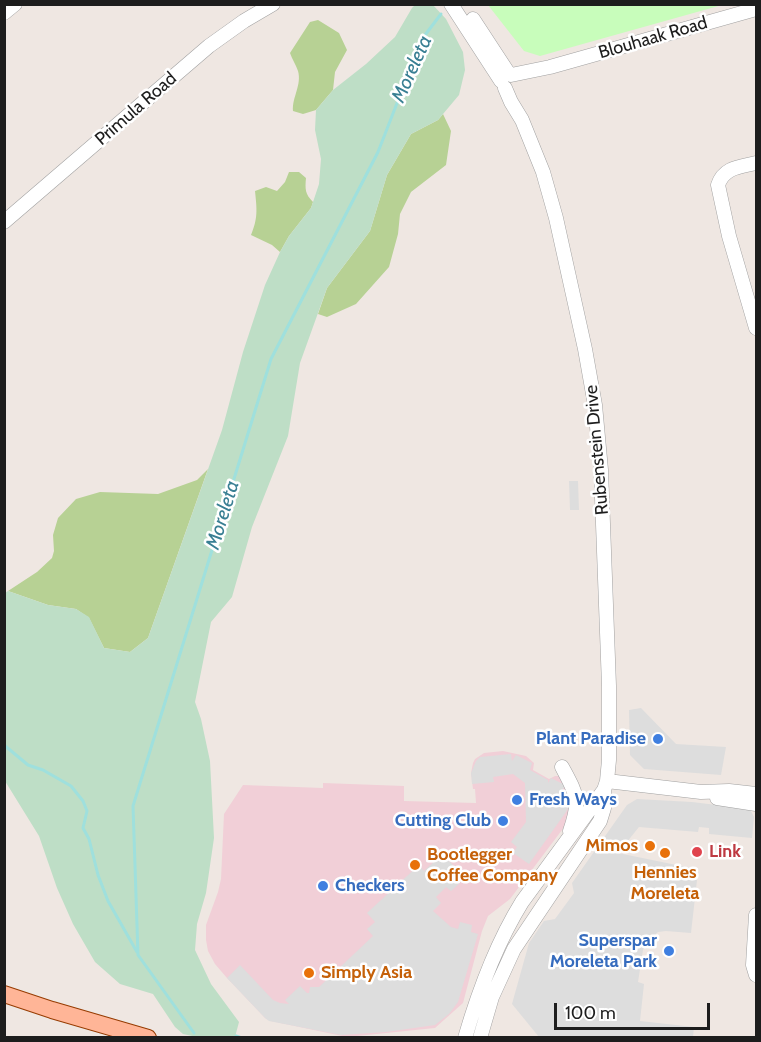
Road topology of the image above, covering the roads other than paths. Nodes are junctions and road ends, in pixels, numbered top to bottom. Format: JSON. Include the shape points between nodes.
{"nodes":[{"id":1,"x":15,"y":4,"type":"edge"},
{"id":2,"x":452,"y":4,"type":"edge"},
{"id":3,"x":463,"y":4,"type":"edge"},
{"id":4,"x":264,"y":7,"type":"edge"},
{"id":5,"x":756,"y":9,"type":"edge"},
{"id":6,"x":4,"y":13,"type":"edge"},
{"id":7,"x":509,"y":81,"type":"junction"},
{"id":8,"x":756,"y":163,"type":"edge"},
{"id":9,"x":4,"y":222,"type":"edge"},
{"id":10,"x":755,"y":322,"type":"edge"},
{"id":11,"x":562,"y":767,"type":"dead end"},
{"id":12,"x":606,"y":785,"type":"junction"},
{"id":13,"x":701,"y":792,"type":"junction"},
{"id":14,"x":756,"y":794,"type":"edge"},
{"id":15,"x":756,"y":804,"type":"edge"},
{"id":16,"x":565,"y":844,"type":"junction"},
{"id":17,"x":756,"y":915,"type":"edge"},
{"id":18,"x":756,"y":975,"type":"edge"},
{"id":19,"x":4,"y":994,"type":"edge"},
{"id":20,"x":148,"y":1038,"type":"edge"},
{"id":21,"x":465,"y":1038,"type":"edge"},
{"id":22,"x":480,"y":1038,"type":"edge"}],
"edges":[{"from":1,"to":6,"type":"street"},
{"from":2,"to":7,"type":"street","name":"Rubenstein Drive"},
{"from":3,"to":7,"type":"street","name":"Rubenstein Drive"},
{"from":4,"to":9,"type":"street","name":"Primula Road","via":[[209,46]]},
{"from":5,"to":7,"type":"street","name":"Blouhaak Road"},
{"from":7,"to":12,"type":"street","name":"Rubenstein Drive","via":[[556,218],[595,405],[609,686]]},
{"from":8,"to":10,"type":"street","via":[[727,172],[718,185]]},
{"from":11,"to":16,"type":"street","via":[[578,804]]},
{"from":12,"to":13,"type":"street"},
{"from":12,"to":16,"type":"street"},
{"from":12,"to":22,"type":"street","name":"Rubenstein Drive","via":[[600,821],[514,949],[492,997]]},
{"from":13,"to":14,"type":"street"},
{"from":13,"to":15,"type":"street"},
{"from":16,"to":21,"type":"street","via":[[508,925]]},
{"from":17,"to":18,"type":"street"},
{"from":19,"to":20,"type":"main road"}]}
